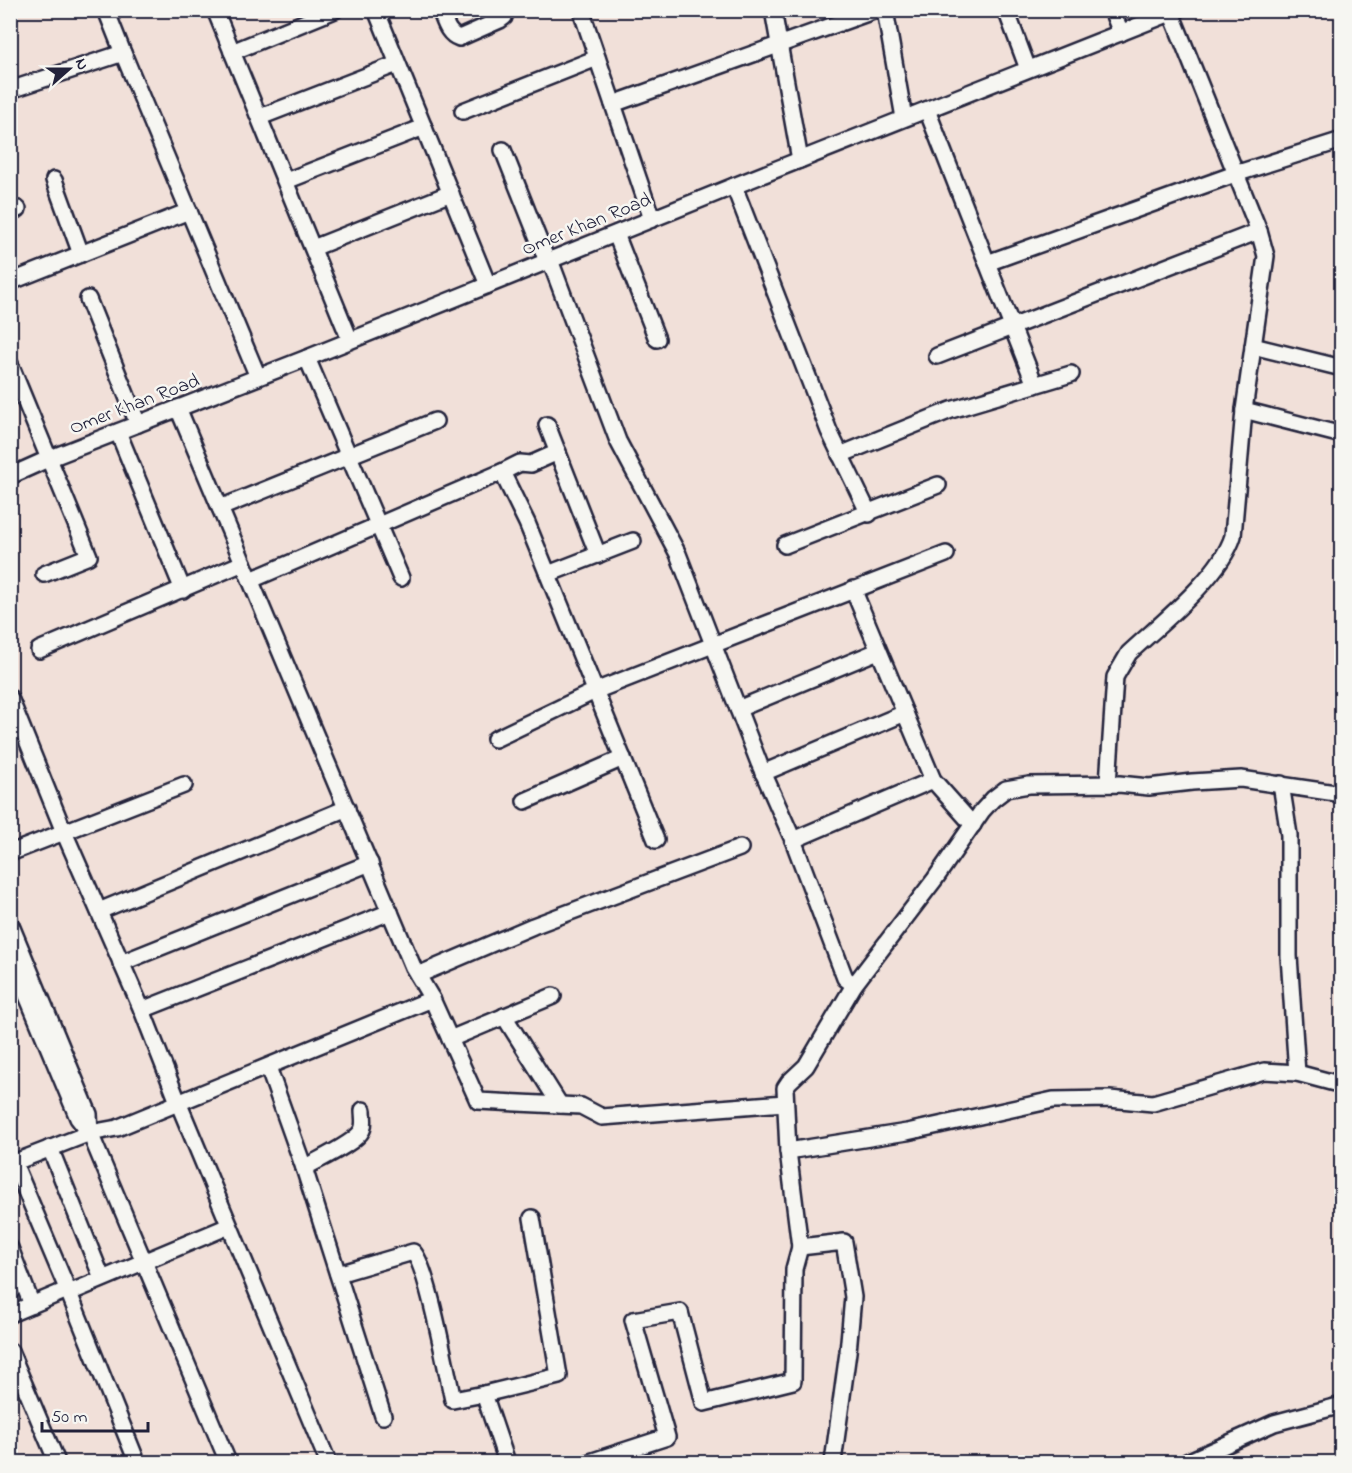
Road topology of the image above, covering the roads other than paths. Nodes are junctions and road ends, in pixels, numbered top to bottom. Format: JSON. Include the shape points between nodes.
{"nodes":[{"id":1,"x":106,"y":10,"type":"edge"},
{"id":2,"x":215,"y":10,"type":"edge"},
{"id":3,"x":334,"y":10,"type":"edge"},
{"id":4,"x":376,"y":10,"type":"edge"},
{"id":5,"x":441,"y":10,"type":"edge"},
{"id":6,"x":504,"y":10,"type":"edge"},
{"id":7,"x":773,"y":10,"type":"edge"},
{"id":8,"x":876,"y":10,"type":"edge"},
{"id":9,"x":885,"y":10,"type":"edge"},
{"id":10,"x":1006,"y":10,"type":"edge"},
{"id":11,"x":1112,"y":10,"type":"edge"},
{"id":12,"x":583,"y":11,"type":"edge"},
{"id":13,"x":1173,"y":11,"type":"edge"},
{"id":14,"x":1121,"y":33,"type":"junction"},
{"id":15,"x":779,"y":45,"type":"junction"},
{"id":16,"x":232,"y":52,"type":"junction"},
{"id":17,"x":123,"y":53,"type":"junction"},
{"id":18,"x":597,"y":57,"type":"junction"},
{"id":19,"x":397,"y":64,"type":"junction"},
{"id":20,"x":1028,"y":69,"type":"junction"},
{"id":21,"x":10,"y":90,"type":"edge"},
{"id":22,"x":613,"y":104,"type":"junction"},
{"id":23,"x":927,"y":110,"type":"junction"},
{"id":24,"x":463,"y":111,"type":"dead end"},
{"id":25,"x":260,"y":117,"type":"junction"},
{"id":26,"x":904,"y":118,"type":"junction"},
{"id":27,"x":424,"y":127,"type":"junction"},
{"id":28,"x":1341,"y":140,"type":"edge"},
{"id":29,"x":503,"y":150,"type":"dead end"},
{"id":30,"x":800,"y":160,"type":"junction"},
{"id":31,"x":1235,"y":174,"type":"junction"},
{"id":32,"x":54,"y":180,"type":"dead end"},
{"id":33,"x":286,"y":181,"type":"junction"},
{"id":34,"x":734,"y":186,"type":"junction"},
{"id":35,"x":451,"y":193,"type":"junction"},
{"id":36,"x":189,"y":211,"type":"junction"},
{"id":37,"x":652,"y":219,"type":"junction"},
{"id":38,"x":1259,"y":231,"type":"junction"},
{"id":39,"x":616,"y":234,"type":"junction"},
{"id":40,"x":313,"y":248,"type":"junction"},
{"id":41,"x":81,"y":254,"type":"junction"},
{"id":42,"x":548,"y":260,"type":"junction"},
{"id":43,"x":987,"y":263,"type":"junction"},
{"id":44,"x":10,"y":282,"type":"edge"},
{"id":45,"x":488,"y":285,"type":"junction"},
{"id":46,"x":88,"y":299,"type":"dead end"},
{"id":47,"x":1013,"y":328,"type":"junction"},
{"id":48,"x":657,"y":339,"type":"dead end"},
{"id":49,"x":350,"y":340,"type":"junction"},
{"id":50,"x":1253,"y":346,"type":"junction"},
{"id":51,"x":938,"y":356,"type":"dead end"},
{"id":52,"x":307,"y":358,"type":"junction"},
{"id":53,"x":10,"y":364,"type":"edge"},
{"id":54,"x":1341,"y":368,"type":"edge"},
{"id":55,"x":1071,"y":374,"type":"dead end"},
{"id":56,"x":258,"y":377,"type":"junction"},
{"id":57,"x":1035,"y":385,"type":"junction"},
{"id":58,"x":178,"y":408,"type":"junction"},
{"id":59,"x":1244,"y":410,"type":"junction"},
{"id":60,"x":435,"y":421,"type":"dead end"},
{"id":61,"x":138,"y":424,"type":"junction"},
{"id":62,"x":547,"y":425,"type":"dead end"},
{"id":63,"x":118,"y":432,"type":"junction"},
{"id":64,"x":1341,"y":435,"type":"edge"},
{"id":65,"x":558,"y":452,"type":"junction"},
{"id":66,"x":840,"y":454,"type":"junction"},
{"id":67,"x":349,"y":455,"type":"junction"},
{"id":68,"x":48,"y":459,"type":"junction"},
{"id":69,"x":502,"y":472,"type":"junction"},
{"id":70,"x":10,"y":476,"type":"edge"},
{"id":71,"x":938,"y":485,"type":"dead end"},
{"id":72,"x":220,"y":508,"type":"junction"},
{"id":73,"x":869,"y":513,"type":"junction"},
{"id":74,"x":379,"y":525,"type":"junction"},
{"id":75,"x":633,"y":541,"type":"dead end"},
{"id":76,"x":785,"y":545,"type":"dead end"},
{"id":77,"x":946,"y":554,"type":"dead end"},
{"id":78,"x":598,"y":555,"type":"junction"},
{"id":79,"x":243,"y":563,"type":"junction"},
{"id":80,"x":44,"y":574,"type":"dead end"},
{"id":81,"x":548,"y":574,"type":"junction"},
{"id":82,"x":401,"y":578,"type":"dead end"},
{"id":83,"x":251,"y":580,"type":"junction"},
{"id":84,"x":183,"y":590,"type":"junction"},
{"id":85,"x":853,"y":590,"type":"junction"},
{"id":86,"x":713,"y":646,"type":"junction"},
{"id":87,"x":39,"y":650,"type":"dead end"},
{"id":88,"x":879,"y":651,"type":"junction"},
{"id":89,"x":595,"y":691,"type":"junction"},
{"id":90,"x":10,"y":698,"type":"edge"},
{"id":91,"x":738,"y":709,"type":"junction"},
{"id":92,"x":905,"y":713,"type":"junction"},
{"id":93,"x":495,"y":739,"type":"dead end"},
{"id":94,"x":623,"y":758,"type":"junction"},
{"id":95,"x":763,"y":773,"type":"junction"},
{"id":96,"x":933,"y":780,"type":"junction"},
{"id":97,"x":1108,"y":784,"type":"junction"},
{"id":98,"x":1281,"y":784,"type":"junction"},
{"id":99,"x":184,"y":785,"type":"dead end"},
{"id":100,"x":1341,"y":795,"type":"edge"},
{"id":101,"x":525,"y":801,"type":"dead end"},
{"id":102,"x":347,"y":808,"type":"junction"},
{"id":103,"x":973,"y":825,"type":"junction"},
{"id":104,"x":64,"y":832,"type":"junction"},
{"id":105,"x":656,"y":840,"type":"dead end"},
{"id":106,"x":793,"y":840,"type":"junction"},
{"id":107,"x":740,"y":848,"type":"dead end"},
{"id":108,"x":10,"y":853,"type":"edge"},
{"id":109,"x":370,"y":863,"type":"junction"},
{"id":110,"x":99,"y":911,"type":"junction"},
{"id":111,"x":390,"y":912,"type":"junction"},
{"id":112,"x":10,"y":922,"type":"edge"},
{"id":113,"x":10,"y":955,"type":"edge"},
{"id":114,"x":121,"y":963,"type":"junction"},
{"id":115,"x":418,"y":975,"type":"junction"},
{"id":116,"x":854,"y":985,"type":"junction"},
{"id":117,"x":553,"y":996,"type":"dead end"},
{"id":118,"x":432,"y":999,"type":"junction"},
{"id":119,"x":142,"y":1010,"type":"junction"},
{"id":120,"x":504,"y":1016,"type":"junction"},
{"id":121,"x":450,"y":1039,"type":"junction"},
{"id":122,"x":268,"y":1067,"type":"junction"},
{"id":123,"x":1297,"y":1073,"type":"junction"},
{"id":124,"x":1341,"y":1084,"type":"edge"},
{"id":125,"x":178,"y":1102,"type":"junction"},
{"id":126,"x":785,"y":1103,"type":"junction"},
{"id":127,"x":560,"y":1105,"type":"junction"},
{"id":128,"x":363,"y":1110,"type":"dead end"},
{"id":129,"x":90,"y":1133,"type":"junction"},
{"id":130,"x":50,"y":1148,"type":"junction"},
{"id":131,"x":788,"y":1151,"type":"junction"},
{"id":132,"x":12,"y":1163,"type":"edge"},
{"id":133,"x":304,"y":1168,"type":"junction"},
{"id":134,"x":532,"y":1218,"type":"dead end"},
{"id":135,"x":229,"y":1226,"type":"junction"},
{"id":136,"x":800,"y":1247,"type":"junction"},
{"id":137,"x":10,"y":1248,"type":"edge"},
{"id":138,"x":142,"y":1261,"type":"junction"},
{"id":139,"x":338,"y":1274,"type":"junction"},
{"id":140,"x":102,"y":1278,"type":"junction"},
{"id":141,"x":68,"y":1291,"type":"junction"},
{"id":142,"x":32,"y":1305,"type":"junction"},
{"id":143,"x":10,"y":1314,"type":"edge"},
{"id":144,"x":10,"y":1351,"type":"edge"},
{"id":145,"x":484,"y":1394,"type":"junction"},
{"id":146,"x":1341,"y":1405,"type":"edge"},
{"id":147,"x":383,"y":1416,"type":"dead end"},
{"id":148,"x":1203,"y":1459,"type":"edge"},
{"id":149,"x":57,"y":1462,"type":"edge"},
{"id":150,"x":137,"y":1462,"type":"edge"},
{"id":151,"x":228,"y":1462,"type":"edge"},
{"id":152,"x":328,"y":1462,"type":"edge"},
{"id":153,"x":507,"y":1462,"type":"edge"},
{"id":154,"x":590,"y":1462,"type":"edge"},
{"id":155,"x":832,"y":1462,"type":"edge"},
{"id":156,"x":1187,"y":1462,"type":"edge"}],
"edges":[{"from":1,"to":17,"type":"street"},
{"from":2,"to":16,"type":"street"},
{"from":3,"to":16,"type":"street"},
{"from":4,"to":19,"type":"street"},
{"from":5,"to":6,"type":"street","via":[[449,31],[459,38],[500,20]]},
{"from":7,"to":15,"type":"street"},
{"from":8,"to":15,"type":"street"},
{"from":9,"to":26,"type":"street"},
{"from":10,"to":20,"type":"street"},
{"from":11,"to":14,"type":"street"},
{"from":12,"to":18,"type":"street"},
{"from":13,"to":14,"type":"street","name":"Omer Khan Road"},
{"from":13,"to":31,"type":"street"},
{"from":14,"to":20,"type":"street","name":"Omer Khan Road"},
{"from":15,"to":22,"type":"street"},
{"from":15,"to":30,"type":"street"},
{"from":16,"to":25,"type":"street"},
{"from":17,"to":21,"type":"street"},
{"from":17,"to":36,"type":"street"},
{"from":18,"to":22,"type":"street"},
{"from":18,"to":24,"type":"street"},
{"from":19,"to":25,"type":"street"},
{"from":19,"to":27,"type":"street"},
{"from":20,"to":23,"type":"street","name":"Omer Khan Road"},
{"from":22,"to":37,"type":"street"},
{"from":23,"to":26,"type":"street","name":"Omer Khan Road"},
{"from":23,"to":43,"type":"street"},
{"from":25,"to":33,"type":"street"},
{"from":26,"to":30,"type":"street","name":"Omer Khan Road"},
{"from":27,"to":33,"type":"street"},
{"from":27,"to":35,"type":"street"},
{"from":28,"to":31,"type":"street"},
{"from":29,"to":42,"type":"street"},
{"from":30,"to":34,"type":"street","name":"Omer Khan Road"},
{"from":31,"to":38,"type":"street"},
{"from":31,"to":43,"type":"street"},
{"from":32,"to":41,"type":"street"},
{"from":33,"to":40,"type":"street"},
{"from":34,"to":37,"type":"street","name":"Omer Khan Road"},
{"from":34,"to":66,"type":"street"},
{"from":35,"to":40,"type":"street"},
{"from":35,"to":45,"type":"street"},
{"from":36,"to":41,"type":"street"},
{"from":36,"to":56,"type":"street"},
{"from":37,"to":39,"type":"street","name":"Omer Khan Road"},
{"from":38,"to":47,"type":"street"},
{"from":38,"to":50,"type":"street","via":[[1266,256]]},
{"from":39,"to":42,"type":"street","name":"Omer Khan Road"},
{"from":39,"to":48,"type":"street"},
{"from":40,"to":49,"type":"street"},
{"from":41,"to":44,"type":"street"},
{"from":42,"to":45,"type":"street","name":"Omer Khan Road"},
{"from":42,"to":86,"type":"street","via":[[618,441],[678,554]]},
{"from":43,"to":47,"type":"street"},
{"from":45,"to":49,"type":"street","name":"Omer Khan Road"},
{"from":46,"to":61,"type":"street"},
{"from":47,"to":51,"type":"street"},
{"from":47,"to":57,"type":"street"},
{"from":49,"to":52,"type":"street","name":"Omer Khan Road"},
{"from":50,"to":54,"type":"street"},
{"from":50,"to":59,"type":"street"},
{"from":52,"to":56,"type":"street","name":"Omer Khan Road"},
{"from":52,"to":67,"type":"street"},
{"from":53,"to":68,"type":"street"},
{"from":55,"to":57,"type":"street"},
{"from":56,"to":58,"type":"street","name":"Omer Khan Road"},
{"from":57,"to":66,"type":"street","via":[[951,410]]},
{"from":58,"to":61,"type":"street","name":"Omer Khan Road"},
{"from":58,"to":72,"type":"street"},
{"from":59,"to":64,"type":"street"},
{"from":59,"to":97,"type":"street","via":[[1229,548],[1195,592],[1128,653],[1121,664],[1116,677]]},
{"from":60,"to":67,"type":"street"},
{"from":61,"to":63,"type":"street","name":"Omer Khan Road"},
{"from":62,"to":65,"type":"street"},
{"from":63,"to":68,"type":"street","name":"Omer Khan Road"},
{"from":63,"to":84,"type":"street"},
{"from":65,"to":69,"type":"street"},
{"from":65,"to":78,"type":"street"},
{"from":66,"to":73,"type":"street"},
{"from":67,"to":72,"type":"street"},
{"from":67,"to":74,"type":"street"},
{"from":68,"to":70,"type":"street","name":"Omer Khan Road"},
{"from":68,"to":80,"type":"street","via":[[89,556]]},
{"from":69,"to":74,"type":"street"},
{"from":69,"to":81,"type":"street"},
{"from":71,"to":73,"type":"street"},
{"from":72,"to":79,"type":"street"},
{"from":73,"to":76,"type":"street"},
{"from":74,"to":82,"type":"street"},
{"from":74,"to":83,"type":"street"},
{"from":75,"to":78,"type":"street"},
{"from":77,"to":85,"type":"street"},
{"from":78,"to":81,"type":"street"},
{"from":79,"to":83,"type":"street"},
{"from":79,"to":84,"type":"street"},
{"from":81,"to":89,"type":"street"},
{"from":83,"to":102,"type":"street"},
{"from":84,"to":87,"type":"street"},
{"from":85,"to":86,"type":"street"},
{"from":85,"to":88,"type":"street"},
{"from":86,"to":89,"type":"street"},
{"from":86,"to":91,"type":"street"},
{"from":88,"to":91,"type":"street"},
{"from":88,"to":92,"type":"street"},
{"from":89,"to":93,"type":"street"},
{"from":89,"to":94,"type":"street"},
{"from":90,"to":104,"type":"street"},
{"from":91,"to":95,"type":"street"},
{"from":92,"to":95,"type":"street"},
{"from":92,"to":96,"type":"street"},
{"from":94,"to":101,"type":"street"},
{"from":94,"to":105,"type":"street"},
{"from":95,"to":106,"type":"street"},
{"from":96,"to":103,"type":"street"},
{"from":96,"to":106,"type":"street"},
{"from":97,"to":98,"type":"street","via":[[1149,787],[1241,779]]},
{"from":97,"to":103,"type":"street","via":[[1006,789]]},
{"from":98,"to":100,"type":"street"},
{"from":98,"to":123,"type":"street","via":[[1289,835],[1289,956]]},
{"from":99,"to":104,"type":"street"},
{"from":102,"to":109,"type":"street"},
{"from":102,"to":110,"type":"street"},
{"from":103,"to":116,"type":"street"},
{"from":104,"to":108,"type":"street"},
{"from":104,"to":110,"type":"street"},
{"from":106,"to":116,"type":"street","via":[[846,978]]},
{"from":107,"to":115,"type":"street","via":[[533,926]]},
{"from":109,"to":111,"type":"street"},
{"from":109,"to":114,"type":"street"},
{"from":110,"to":114,"type":"street"},
{"from":111,"to":115,"type":"street"},
{"from":111,"to":119,"type":"street"},
{"from":112,"to":129,"type":"street","via":[[89,1114]]},
{"from":113,"to":129,"type":"street","via":[[78,1118]]},
{"from":114,"to":119,"type":"street"},
{"from":115,"to":118,"type":"street"},
{"from":116,"to":126,"type":"street","via":[[806,1066],[785,1088]]},
{"from":117,"to":120,"type":"street"},
{"from":118,"to":121,"type":"street"},
{"from":118,"to":122,"type":"street"},
{"from":119,"to":125,"type":"street"},
{"from":120,"to":121,"type":"street"},
{"from":120,"to":127,"type":"street"},
{"from":121,"to":127,"type":"street","via":[[478,1101]]},
{"from":122,"to":125,"type":"street"},
{"from":122,"to":133,"type":"street"},
{"from":123,"to":124,"type":"street"},
{"from":123,"to":131,"type":"street","via":[[1264,1071],[1153,1103],[1053,1100],[907,1132]]},
{"from":125,"to":129,"type":"street","via":[[117,1128]]},
{"from":125,"to":135,"type":"street"},
{"from":126,"to":127,"type":"street","via":[[602,1117],[581,1106]]},
{"from":126,"to":131,"type":"street"},
{"from":128,"to":133,"type":"street","via":[[362,1132]]},
{"from":129,"to":130,"type":"street"},
{"from":129,"to":138,"type":"street"},
{"from":130,"to":132,"type":"street"},
{"from":130,"to":140,"type":"street"},
{"from":131,"to":136,"type":"street"},
{"from":132,"to":141,"type":"street"},
{"from":133,"to":139,"type":"street"},
{"from":134,"to":145,"type":"street","via":[[559,1376]]},
{"from":135,"to":138,"type":"street"},
{"from":135,"to":152,"type":"street"},
{"from":136,"to":154,"type":"street","via":[[794,1269],[793,1381],[704,1403],[680,1312],[633,1320],[668,1437]]},
{"from":136,"to":155,"type":"street","via":[[844,1242],[853,1297]]},
{"from":137,"to":142,"type":"street"},
{"from":138,"to":140,"type":"street"},
{"from":138,"to":151,"type":"street"},
{"from":139,"to":145,"type":"street","via":[[413,1252],[427,1282],[453,1400]]},
{"from":139,"to":147,"type":"street"},
{"from":140,"to":141,"type":"street"},
{"from":141,"to":142,"type":"street"},
{"from":141,"to":150,"type":"street"},
{"from":142,"to":143,"type":"street"},
{"from":144,"to":149,"type":"street"},
{"from":145,"to":153,"type":"street"},
{"from":146,"to":148,"type":"street","via":[[1274,1423]]},
{"from":148,"to":156,"type":"street"}]}
